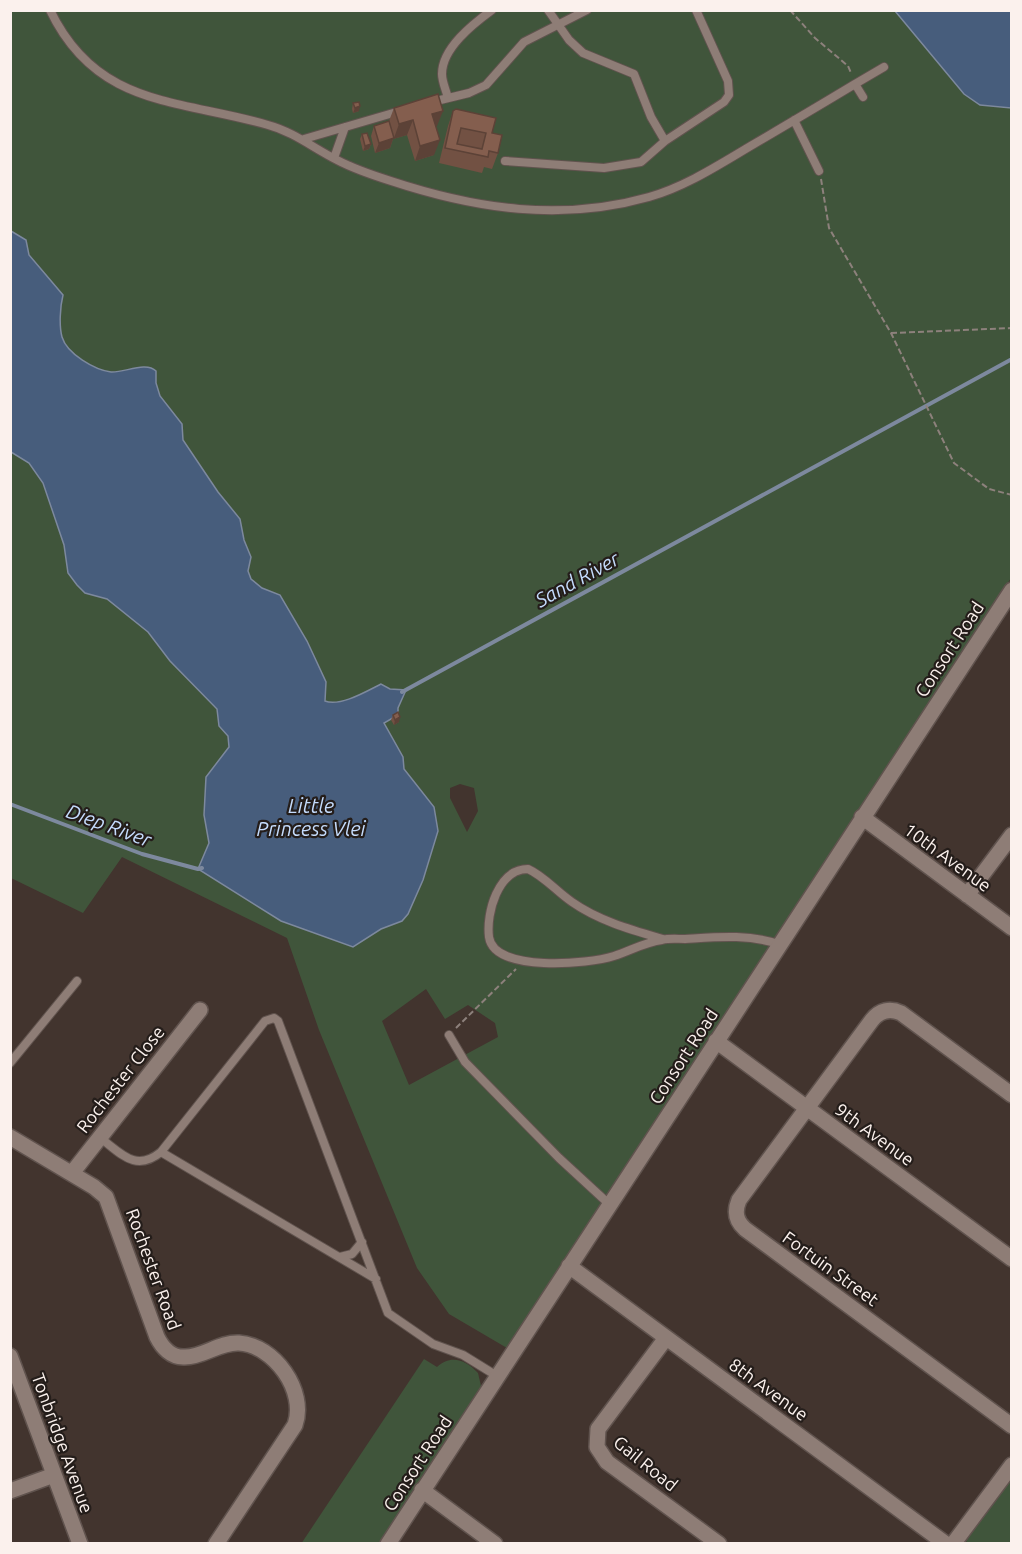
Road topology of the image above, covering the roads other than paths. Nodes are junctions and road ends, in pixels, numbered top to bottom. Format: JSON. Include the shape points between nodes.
{"nodes":[{"id":1,"x":50,"y":10,"type":"edge"},
{"id":2,"x":492,"y":10,"type":"edge"},
{"id":3,"x":548,"y":10,"type":"edge"},
{"id":4,"x":587,"y":10,"type":"edge"},
{"id":5,"x":696,"y":10,"type":"edge"},
{"id":6,"x":558,"y":24,"type":"junction"},
{"id":7,"x":884,"y":68,"type":"dead end"},
{"id":8,"x":855,"y":84,"type":"junction"},
{"id":9,"x":863,"y":97,"type":"dead end"},
{"id":10,"x":448,"y":98,"type":"junction"},
{"id":11,"x":427,"y":104,"type":"edge"},
{"id":12,"x":406,"y":110,"type":"edge"},
{"id":13,"x":794,"y":120,"type":"junction"},
{"id":14,"x":345,"y":127,"type":"junction"},
{"id":15,"x":304,"y":139,"type":"junction"},
{"id":16,"x":665,"y":141,"type":"junction"},
{"id":17,"x":334,"y":158,"type":"junction"},
{"id":18,"x":505,"y":161,"type":"dead end"},
{"id":19,"x":819,"y":171,"type":"road end"},
{"id":20,"x":1011,"y":590,"type":"edge"},
{"id":21,"x":862,"y":817,"type":"junction"},
{"id":22,"x":1011,"y":835,"type":"edge"},
{"id":23,"x":967,"y":895,"type":"junction"},
{"id":24,"x":1011,"y":928,"type":"edge"},
{"id":25,"x":663,"y":939,"type":"junction"},
{"id":26,"x":780,"y":944,"type":"junction"},
{"id":27,"x":77,"y":981,"type":"dead end"},
{"id":28,"x":200,"y":1010,"type":"dead end"},
{"id":29,"x":448,"y":1035,"type":"road end"},
{"id":30,"x":716,"y":1041,"type":"junction"},
{"id":31,"x":10,"y":1063,"type":"edge"},
{"id":32,"x":1011,"y":1095,"type":"edge"},
{"id":33,"x":808,"y":1109,"type":"junction"},
{"id":34,"x":10,"y":1137,"type":"edge"},
{"id":35,"x":99,"y":1137,"type":"junction"},
{"id":36,"x":161,"y":1152,"type":"junction"},
{"id":37,"x":72,"y":1173,"type":"junction"},
{"id":38,"x":609,"y":1204,"type":"junction"},
{"id":39,"x":362,"y":1242,"type":"junction"},
{"id":40,"x":340,"y":1257,"type":"junction"},
{"id":41,"x":1011,"y":1259,"type":"edge"},
{"id":42,"x":568,"y":1266,"type":"junction"},
{"id":43,"x":376,"y":1279,"type":"junction"},
{"id":44,"x":666,"y":1338,"type":"junction"},
{"id":45,"x":10,"y":1356,"type":"edge"},
{"id":46,"x":497,"y":1376,"type":"junction"},
{"id":47,"x":1011,"y":1426,"type":"edge"},
{"id":48,"x":1011,"y":1465,"type":"edge"},
{"id":49,"x":54,"y":1475,"type":"junction"},
{"id":50,"x":422,"y":1490,"type":"junction"},
{"id":51,"x":10,"y":1491,"type":"edge"},
{"id":52,"x":80,"y":1544,"type":"edge"},
{"id":53,"x":216,"y":1544,"type":"edge"},
{"id":54,"x":388,"y":1544,"type":"edge"},
{"id":55,"x":495,"y":1544,"type":"edge"},
{"id":56,"x":719,"y":1544,"type":"edge"},
{"id":57,"x":946,"y":1544,"type":"edge"},
{"id":58,"x":953,"y":1544,"type":"edge"}],
"edges":[{"from":1,"to":15,"type":"lane","via":[[72,47],[116,84],[155,99],[268,125]]},
{"from":2,"to":10,"type":"lane","via":[[460,37],[446,58],[442,76]]},
{"from":3,"to":6,"type":"lane"},
{"from":4,"to":6,"type":"lane"},
{"from":5,"to":16,"type":"lane","via":[[728,81],[729,95]]},
{"from":6,"to":10,"type":"lane","via":[[524,42],[486,84]]},
{"from":6,"to":16,"type":"lane","via":[[583,53],[634,74]]},
{"from":7,"to":8,"type":"lane"},
{"from":8,"to":9,"type":"lane"},
{"from":8,"to":13,"type":"lane"},
{"from":10,"to":11,"type":"lane"},
{"from":12,"to":14,"type":"lane"},
{"from":13,"to":17,"type":"lane","via":[[707,172],[666,190],[621,203],[569,211],[535,212],[462,202],[374,176]]},
{"from":13,"to":19,"type":"lane"},
{"from":14,"to":15,"type":"lane"},
{"from":14,"to":17,"type":"lane"},
{"from":15,"to":17,"type":"lane"},
{"from":16,"to":18,"type":"lane","via":[[641,162],[604,168]]},
{"from":20,"to":21,"type":"street","name":"Consort Road"},
{"from":21,"to":23,"type":"street","name":"10th Avenue"},
{"from":21,"to":26,"type":"street","name":"Consort Road"},
{"from":22,"to":23,"type":"street"},
{"from":23,"to":24,"type":"street","name":"10th Avenue"},
{"from":25,"to":25,"type":"lane","via":[[591,960],[509,959],[497,952],[489,939],[494,896],[525,868],[595,915]]},
{"from":25,"to":26,"type":"lane","via":[[748,936]]},
{"from":26,"to":30,"type":"street","name":"Consort Road"},
{"from":27,"to":31,"type":"lane"},
{"from":28,"to":35,"type":"street","name":"Rochester Close"},
{"from":29,"to":38,"type":"lane","via":[[465,1062]]},
{"from":30,"to":33,"type":"street","name":"9th Avenue"},
{"from":30,"to":38,"type":"street","name":"Consort Road"},
{"from":32,"to":33,"type":"street","via":[[901,1013],[887,1010],[872,1020]]},
{"from":33,"to":41,"type":"street","name":"9th Avenue"},
{"from":33,"to":47,"type":"street","name":"Fortuin Street","via":[[739,1200],[739,1223]]},
{"from":34,"to":37,"type":"street","name":"Rochester Road"},
{"from":35,"to":36,"type":"lane","via":[[141,1163]]},
{"from":35,"to":37,"type":"street","name":"Rochester Close"},
{"from":36,"to":39,"type":"lane","via":[[266,1021],[274,1018]]},
{"from":36,"to":40,"type":"lane"},
{"from":37,"to":53,"type":"street","name":"Rochester Road","via":[[107,1200],[157,1337],[166,1350],[186,1358],[225,1344],[244,1344],[281,1365],[292,1383],[298,1407],[295,1425]]},
{"from":38,"to":42,"type":"street","name":"Consort Road"},
{"from":39,"to":40,"type":"lane","via":[[352,1254]]},
{"from":39,"to":43,"type":"lane"},
{"from":40,"to":43,"type":"lane"},
{"from":42,"to":44,"type":"street","name":"8th Avenue"},
{"from":42,"to":46,"type":"street","name":"Consort Road"},
{"from":43,"to":46,"type":"lane","via":[[388,1313],[433,1344],[463,1355]]},
{"from":44,"to":56,"type":"street","name":"Gail Road","via":[[598,1429],[597,1447],[608,1462]]},
{"from":44,"to":57,"type":"street","name":"8th Avenue"},
{"from":45,"to":49,"type":"street","name":"Tonbridge Avenue"},
{"from":46,"to":50,"type":"street","name":"Consort Road"},
{"from":48,"to":58,"type":"street"},
{"from":49,"to":51,"type":"street"},
{"from":49,"to":52,"type":"street","name":"Tonbridge Avenue"},
{"from":50,"to":54,"type":"street","name":"Consort Road"},
{"from":50,"to":55,"type":"street"}]}
